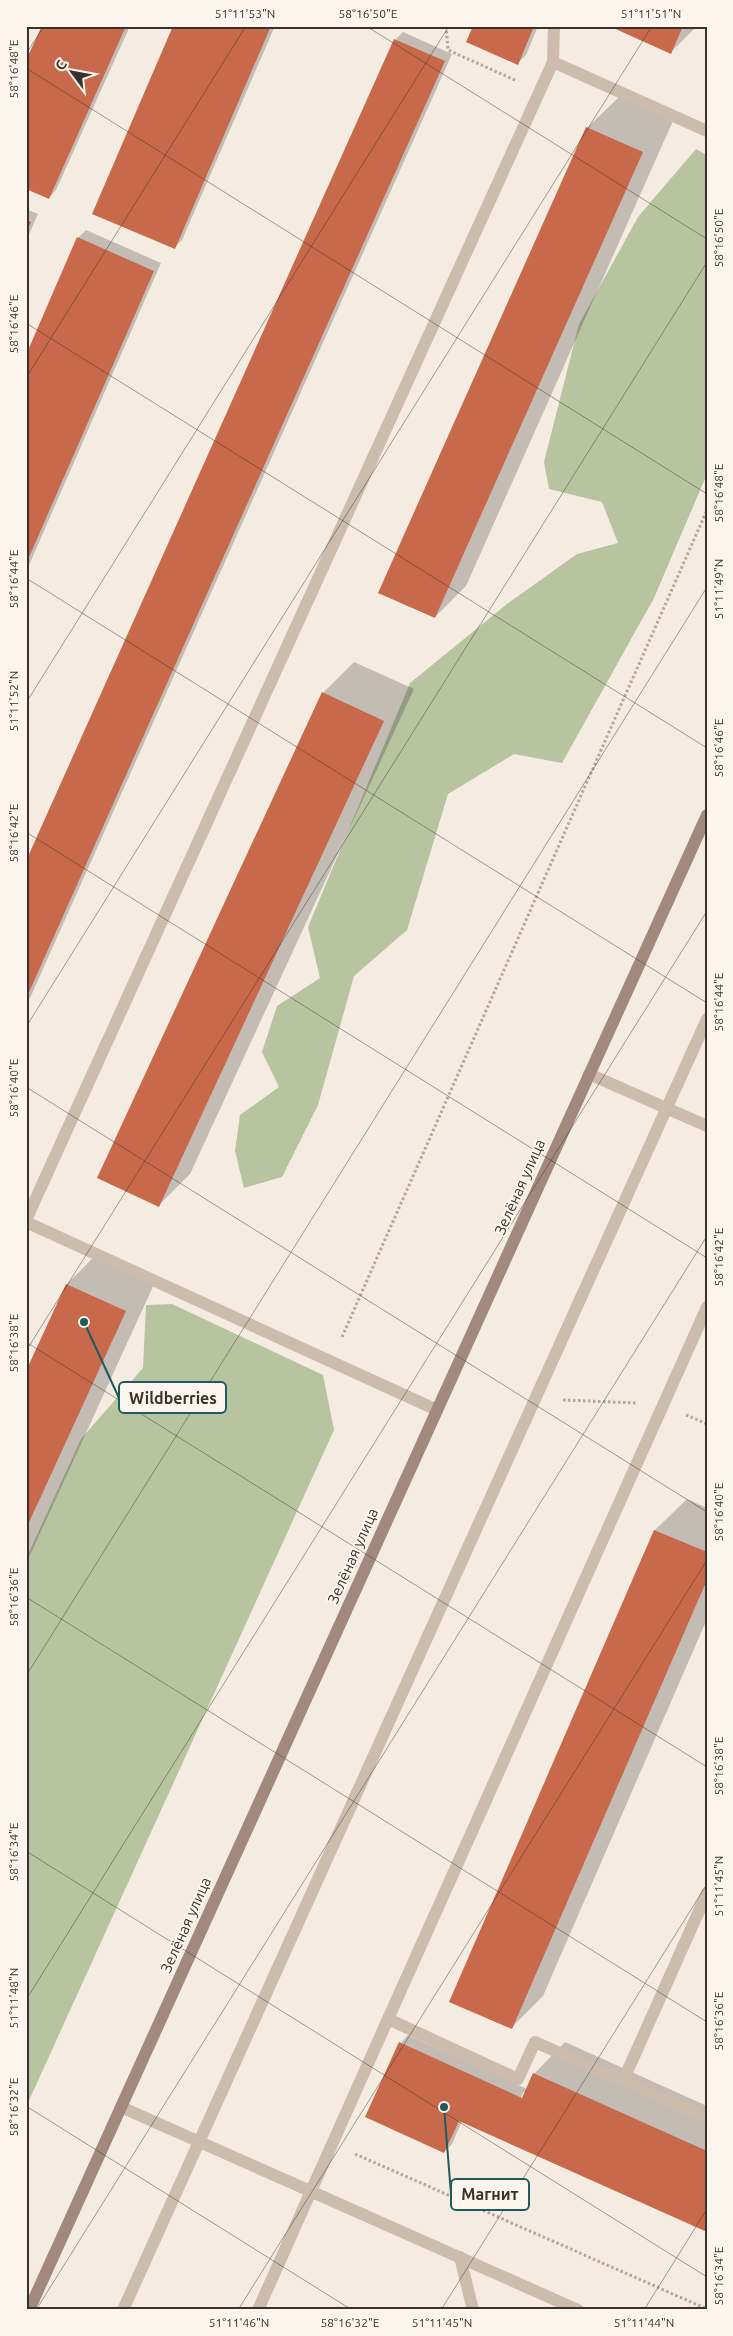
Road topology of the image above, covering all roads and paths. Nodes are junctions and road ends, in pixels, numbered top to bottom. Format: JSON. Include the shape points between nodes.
{"nodes":[{"id":1,"x":446,"y":26,"type":"edge"},
{"id":2,"x":554,"y":26,"type":"edge"},
{"id":3,"x":553,"y":62,"type":"junction"},
{"id":4,"x":540,"y":92,"type":"junction"},
{"id":5,"x":707,"y":131,"type":"edge"},
{"id":6,"x":707,"y":510,"type":"edge"},
{"id":7,"x":707,"y":815,"type":"edge"},
{"id":8,"x":707,"y":1019,"type":"edge"},
{"id":9,"x":589,"y":1074,"type":"junction"},
{"id":10,"x":666,"y":1108,"type":"junction"},
{"id":11,"x":707,"y":1126,"type":"edge"},
{"id":12,"x":26,"y":1221,"type":"edge"},
{"id":13,"x":707,"y":1307,"type":"edge"},
{"id":14,"x":331,"y":1361,"type":"junction"},
{"id":15,"x":535,"y":1398,"type":"junction"},
{"id":16,"x":663,"y":1405,"type":"junction"},
{"id":17,"x":437,"y":1410,"type":"junction"},
{"id":18,"x":707,"y":1424,"type":"edge"},
{"id":19,"x":707,"y":1893,"type":"edge"},
{"id":20,"x":388,"y":2019,"type":"junction"},
{"id":21,"x":623,"y":2081,"type":"junction"},
{"id":22,"x":120,"y":2107,"type":"junction"},
{"id":23,"x":707,"y":2118,"type":"edge"},
{"id":24,"x":199,"y":2141,"type":"junction"},
{"id":25,"x":332,"y":2144,"type":"junction"},
{"id":26,"x":311,"y":2191,"type":"junction"},
{"id":27,"x":460,"y":2257,"type":"junction"},
{"id":28,"x":707,"y":2309,"type":"edge"},
{"id":29,"x":29,"y":2310,"type":"edge"},
{"id":30,"x":123,"y":2310,"type":"edge"},
{"id":31,"x":258,"y":2310,"type":"edge"},
{"id":32,"x":473,"y":2310,"type":"edge"},
{"id":33,"x":578,"y":2310,"type":"edge"}],
"edges":[{"from":1,"to":4,"type":"path","via":[[448,50]]},
{"from":2,"to":3,"type":"lane"},
{"from":3,"to":4,"type":"lane"},
{"from":3,"to":5,"type":"lane"},
{"from":4,"to":12,"type":"lane"},
{"from":6,"to":14,"type":"path"},
{"from":7,"to":9,"type":"main road","name":"Зелёная улица"},
{"from":8,"to":10,"type":"lane"},
{"from":9,"to":10,"type":"lane"},
{"from":9,"to":17,"type":"main road","name":"Зелёная улица"},
{"from":10,"to":11,"type":"lane"},
{"from":10,"to":15,"type":"lane"},
{"from":12,"to":14,"type":"lane"},
{"from":13,"to":16,"type":"lane"},
{"from":14,"to":17,"type":"lane"},
{"from":15,"to":16,"type":"path"},
{"from":15,"to":24,"type":"lane"},
{"from":16,"to":18,"type":"path"},
{"from":16,"to":20,"type":"lane"},
{"from":17,"to":22,"type":"main road","name":"Зелёная улица"},
{"from":19,"to":21,"type":"lane"},
{"from":20,"to":21,"type":"lane","via":[[518,2079],[535,2042]]},
{"from":20,"to":25,"type":"lane"},
{"from":21,"to":23,"type":"lane"},
{"from":22,"to":24,"type":"lane"},
{"from":22,"to":29,"type":"main road","name":"Зелёная улица"},
{"from":24,"to":26,"type":"lane"},
{"from":24,"to":30,"type":"lane"},
{"from":25,"to":26,"type":"lane"},
{"from":25,"to":28,"type":"path"},
{"from":26,"to":27,"type":"lane"},
{"from":26,"to":31,"type":"lane"},
{"from":27,"to":32,"type":"lane"},
{"from":27,"to":33,"type":"lane"}]}
